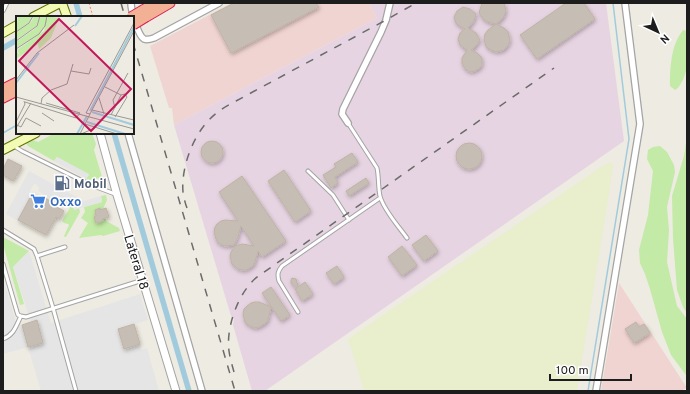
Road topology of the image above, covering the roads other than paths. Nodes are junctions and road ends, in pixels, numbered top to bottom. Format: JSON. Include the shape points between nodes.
{"nodes":[{"id":1,"x":7,"y":3,"type":"edge"},
{"id":2,"x":61,"y":3,"type":"edge"},
{"id":3,"x":131,"y":3,"type":"edge"},
{"id":4,"x":155,"y":3,"type":"edge"},
{"id":5,"x":170,"y":3,"type":"edge"},
{"id":6,"x":219,"y":3,"type":"edge"},
{"id":7,"x":390,"y":3,"type":"edge"},
{"id":8,"x":625,"y":3,"type":"edge"},
{"id":9,"x":3,"y":12,"type":"edge"},
{"id":10,"x":145,"y":13,"type":"junction"},
{"id":11,"x":35,"y":16,"type":"edge"},
{"id":12,"x":67,"y":16,"type":"edge"},
{"id":13,"x":134,"y":16,"type":"edge"},
{"id":14,"x":134,"y":16,"type":"edge"},
{"id":15,"x":134,"y":17,"type":"edge"},
{"id":16,"x":134,"y":24,"type":"edge"},
{"id":17,"x":16,"y":26,"type":"edge"},
{"id":18,"x":3,"y":33,"type":"edge"},
{"id":19,"x":16,"y":82,"type":"edge"},
{"id":20,"x":3,"y":89,"type":"edge"},
{"id":21,"x":16,"y":92,"type":"edge"},
{"id":22,"x":3,"y":98,"type":"edge"},
{"id":23,"x":348,"y":123,"type":"joint"},
{"id":24,"x":34,"y":134,"type":"edge"},
{"id":25,"x":100,"y":134,"type":"edge"},
{"id":26,"x":128,"y":134,"type":"edge"},
{"id":27,"x":12,"y":145,"type":"junction"},
{"id":28,"x":3,"y":150,"type":"edge"},
{"id":29,"x":308,"y":172,"type":"dead end"},
{"id":30,"x":117,"y":195,"type":"junction"},
{"id":31,"x":380,"y":198,"type":"junction"},
{"id":32,"x":349,"y":220,"type":"junction"},
{"id":33,"x":3,"y":230,"type":"edge"},
{"id":34,"x":407,"y":238,"type":"dead end"},
{"id":35,"x":65,"y":247,"type":"dead end"},
{"id":36,"x":37,"y":256,"type":"junction"},
{"id":37,"x":3,"y":264,"type":"edge"},
{"id":38,"x":143,"y":280,"type":"junction"},
{"id":39,"x":53,"y":308,"type":"junction"},
{"id":40,"x":298,"y":312,"type":"dead end"},
{"id":41,"x":20,"y":316,"type":"junction"},
{"id":42,"x":3,"y":339,"type":"edge"},
{"id":43,"x":76,"y":391,"type":"edge"},
{"id":44,"x":176,"y":391,"type":"edge"},
{"id":45,"x":202,"y":391,"type":"edge"},
{"id":46,"x":596,"y":391,"type":"edge"}],
"edges":[{"from":1,"to":9,"type":"lane"},
{"from":2,"to":11,"type":"main road"},
{"from":2,"to":12,"type":"main road"},
{"from":3,"to":13,"type":"street"},
{"from":4,"to":10,"type":"highway"},
{"from":5,"to":10,"type":"highway"},
{"from":6,"to":15,"type":"street","via":[[148,39],[141,36]]},
{"from":7,"to":23,"type":"street","via":[[381,32],[344,106],[342,114]]},
{"from":8,"to":46,"type":"street","via":[[640,124]]},
{"from":10,"to":14,"type":"highway","bridge":true},
{"from":10,"to":16,"type":"highway","bridge":true},
{"from":17,"to":18,"type":"main road"},
{"from":19,"to":20,"type":"highway"},
{"from":21,"to":22,"type":"highway"},
{"from":23,"to":31,"type":"lane","via":[[377,168]]},
{"from":24,"to":27,"type":"main road"},
{"from":25,"to":30,"type":"street","name":"Lateral 18"},
{"from":26,"to":45,"type":"street"},
{"from":27,"to":28,"type":"main road"},
{"from":27,"to":30,"type":"lane","via":[[91,185]]},
{"from":29,"to":32,"type":"lane","via":[[333,195]]},
{"from":30,"to":38,"type":"street","name":"Lateral 18"},
{"from":31,"to":32,"type":"lane"},
{"from":31,"to":34,"type":"lane"},
{"from":32,"to":40,"type":"lane","via":[[282,266],[279,271],[279,280]]},
{"from":33,"to":36,"type":"lane","via":[[34,249]]},
{"from":35,"to":36,"type":"lane"},
{"from":36,"to":39,"type":"lane"},
{"from":37,"to":41,"type":"lane"},
{"from":38,"to":39,"type":"lane"},
{"from":38,"to":44,"type":"street","name":"Lateral 18"},
{"from":39,"to":41,"type":"lane","via":[[26,317]]},
{"from":39,"to":43,"type":"lane"},
{"from":41,"to":42,"type":"lane","via":[[15,330]]}]}
